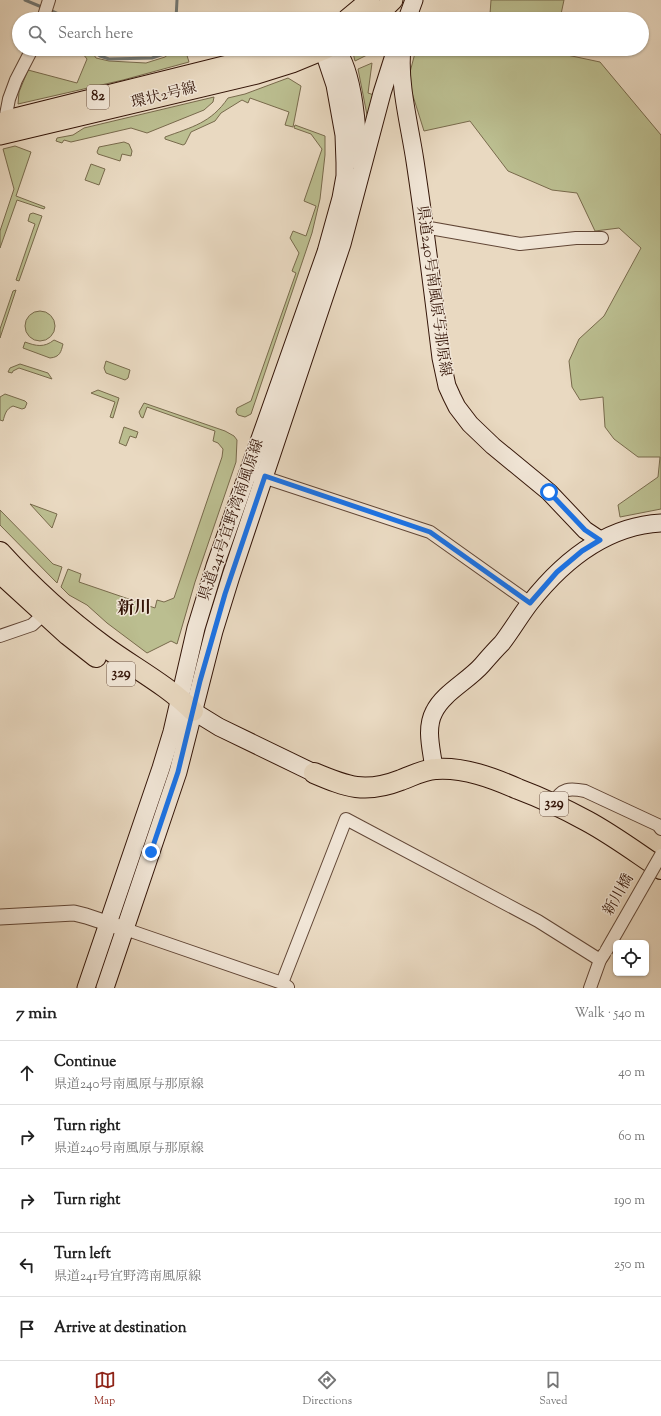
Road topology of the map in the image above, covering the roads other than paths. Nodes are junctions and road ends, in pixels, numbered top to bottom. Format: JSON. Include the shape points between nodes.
{"nodes":[{"id":1,"x":370,"y":0,"type":"edge"},
{"id":2,"x":393,"y":0,"type":"edge"},
{"id":3,"x":49,"y":1,"type":"edge"},
{"id":4,"x":45,"y":12,"type":"edge"},
{"id":5,"x":355,"y":12,"type":"edge"},
{"id":6,"x":381,"y":12,"type":"edge"},
{"id":7,"x":28,"y":56,"type":"edge"},
{"id":8,"x":260,"y":56,"type":"edge"},
{"id":9,"x":310,"y":56,"type":"edge"},
{"id":10,"x":329,"y":56,"type":"edge"},
{"id":11,"x":339,"y":56,"type":"edge"},
{"id":12,"x":394,"y":56,"type":"edge"},
{"id":13,"x":402,"y":56,"type":"edge"},
{"id":14,"x":382,"y":93,"type":"junction"},
{"id":15,"x":405,"y":99,"type":"junction"},
{"id":16,"x":2,"y":126,"type":"edge"},
{"id":17,"x":357,"y":185,"type":"junction"},
{"id":18,"x":424,"y":227,"type":"junction"},
{"id":19,"x":602,"y":238,"type":"dead end"},
{"id":20,"x":248,"y":473,"type":"junction"},
{"id":21,"x":265,"y":476,"type":"junction"},
{"id":22,"x":661,"y":523,"type":"edge"},
{"id":23,"x":600,"y":540,"type":"junction"},
{"id":24,"x":0,"y":552,"type":"edge"},
{"id":25,"x":0,"y":573,"type":"edge"},
{"id":26,"x":530,"y":603,"type":"junction"},
{"id":27,"x":44,"y":614,"type":"junction"},
{"id":28,"x":0,"y":636,"type":"edge"},
{"id":29,"x":183,"y":706,"type":"junction"},
{"id":30,"x":434,"y":769,"type":"junction"},
{"id":31,"x":314,"y":773,"type":"joint"},
{"id":32,"x":553,"y":803,"type":"junction"},
{"id":33,"x":661,"y":829,"type":"edge"},
{"id":34,"x":661,"y":855,"type":"edge"},
{"id":35,"x":661,"y":869,"type":"edge"},
{"id":36,"x":0,"y":917,"type":"edge"},
{"id":37,"x":108,"y":924,"type":"junction"},
{"id":38,"x":125,"y":929,"type":"junction"},
{"id":39,"x":603,"y":956,"type":"junction"},
{"id":40,"x":286,"y":985,"type":"edge"},
{"id":41,"x":86,"y":988,"type":"edge"},
{"id":42,"x":105,"y":988,"type":"edge"},
{"id":43,"x":590,"y":988,"type":"edge"}],
"edges":[{"from":1,"to":5,"type":"main road"},
{"from":2,"to":6,"type":"main road"},
{"from":3,"to":4,"type":"street"},
{"from":7,"to":16,"type":"street","via":[[16,80]]},
{"from":8,"to":16,"type":"main road","name":"環状2号線","number":"82"},
{"from":9,"to":16,"type":"main road","name":"環状2号線","number":"82","via":[[257,74]]},
{"from":10,"to":20,"type":"main road","name":"県道241号宜野湾南風原線","via":[[344,135],[343,190],[326,252]]},
{"from":11,"to":17,"type":"main road","via":[[342,58],[346,70],[356,117]]},
{"from":12,"to":14,"type":"main road"},
{"from":13,"to":15,"type":"main road","name":"県道240号南風原与那原線"},
{"from":14,"to":15,"type":"main road","via":[[394,89],[402,93]]},
{"from":14,"to":17,"type":"main road"},
{"from":15,"to":18,"type":"main road","name":"県道240号南風原与那原線"},
{"from":17,"to":21,"type":"main road","name":"県道241号宜野湾南風原線","via":[[342,244]]},
{"from":18,"to":19,"type":"street","via":[[520,244]]},
{"from":18,"to":23,"type":"main road","name":"県道240号南風原与那原線","via":[[441,358],[452,397],[478,432],[544,488],[585,530]]},
{"from":20,"to":21,"type":"street"},
{"from":20,"to":29,"type":"main road","name":"県道241号宜野湾南風原線","via":[[198,622]]},
{"from":21,"to":26,"type":"street","via":[[430,532]]},
{"from":21,"to":29,"type":"main road","name":"県道241号宜野湾南風原線"},
{"from":22,"to":23,"type":"main road","via":[[621,530]]},
{"from":23,"to":26,"type":"main road","via":[[557,572]]},
{"from":24,"to":29,"type":"highway","number":"329","via":[[78,625]]},
{"from":25,"to":27,"type":"highway","number":"329"},
{"from":26,"to":30,"type":"main road","via":[[502,642],[478,669],[444,698],[434,711],[430,739]]},
{"from":27,"to":28,"type":"street","via":[[32,625]]},
{"from":27,"to":29,"type":"highway","number":"329","via":[[107,665]]},
{"from":29,"to":31,"type":"main road","via":[[219,727]]},
{"from":29,"to":37,"type":"main road","name":"県道241号宜野湾南風原線"},
{"from":29,"to":38,"type":"main road","name":"県道241号宜野湾南風原線","via":[[178,772]]},
{"from":30,"to":31,"type":"highway","number":"329","via":[[392,784],[368,788],[343,785]]},
{"from":30,"to":32,"type":"highway","number":"329","via":[[461,770],[478,774]]},
{"from":32,"to":33,"type":"street","via":[[564,790],[585,791],[658,825]]},
{"from":32,"to":35,"type":"highway","number":"329","via":[[589,822]]},
{"from":34,"to":39,"type":"street","name":"新川橋","bridge":true},
{"from":36,"to":37,"type":"street","via":[[74,913]]},
{"from":37,"to":38,"type":"street"},
{"from":37,"to":41,"type":"main road","name":"県道241号宜野湾南風原線"},
{"from":38,"to":40,"type":"street"},
{"from":38,"to":42,"type":"main road","name":"県道241号宜野湾南風原線"},
{"from":39,"to":40,"type":"street","via":[[346,819]]},
{"from":39,"to":43,"type":"street","name":"新川橋"}]}
